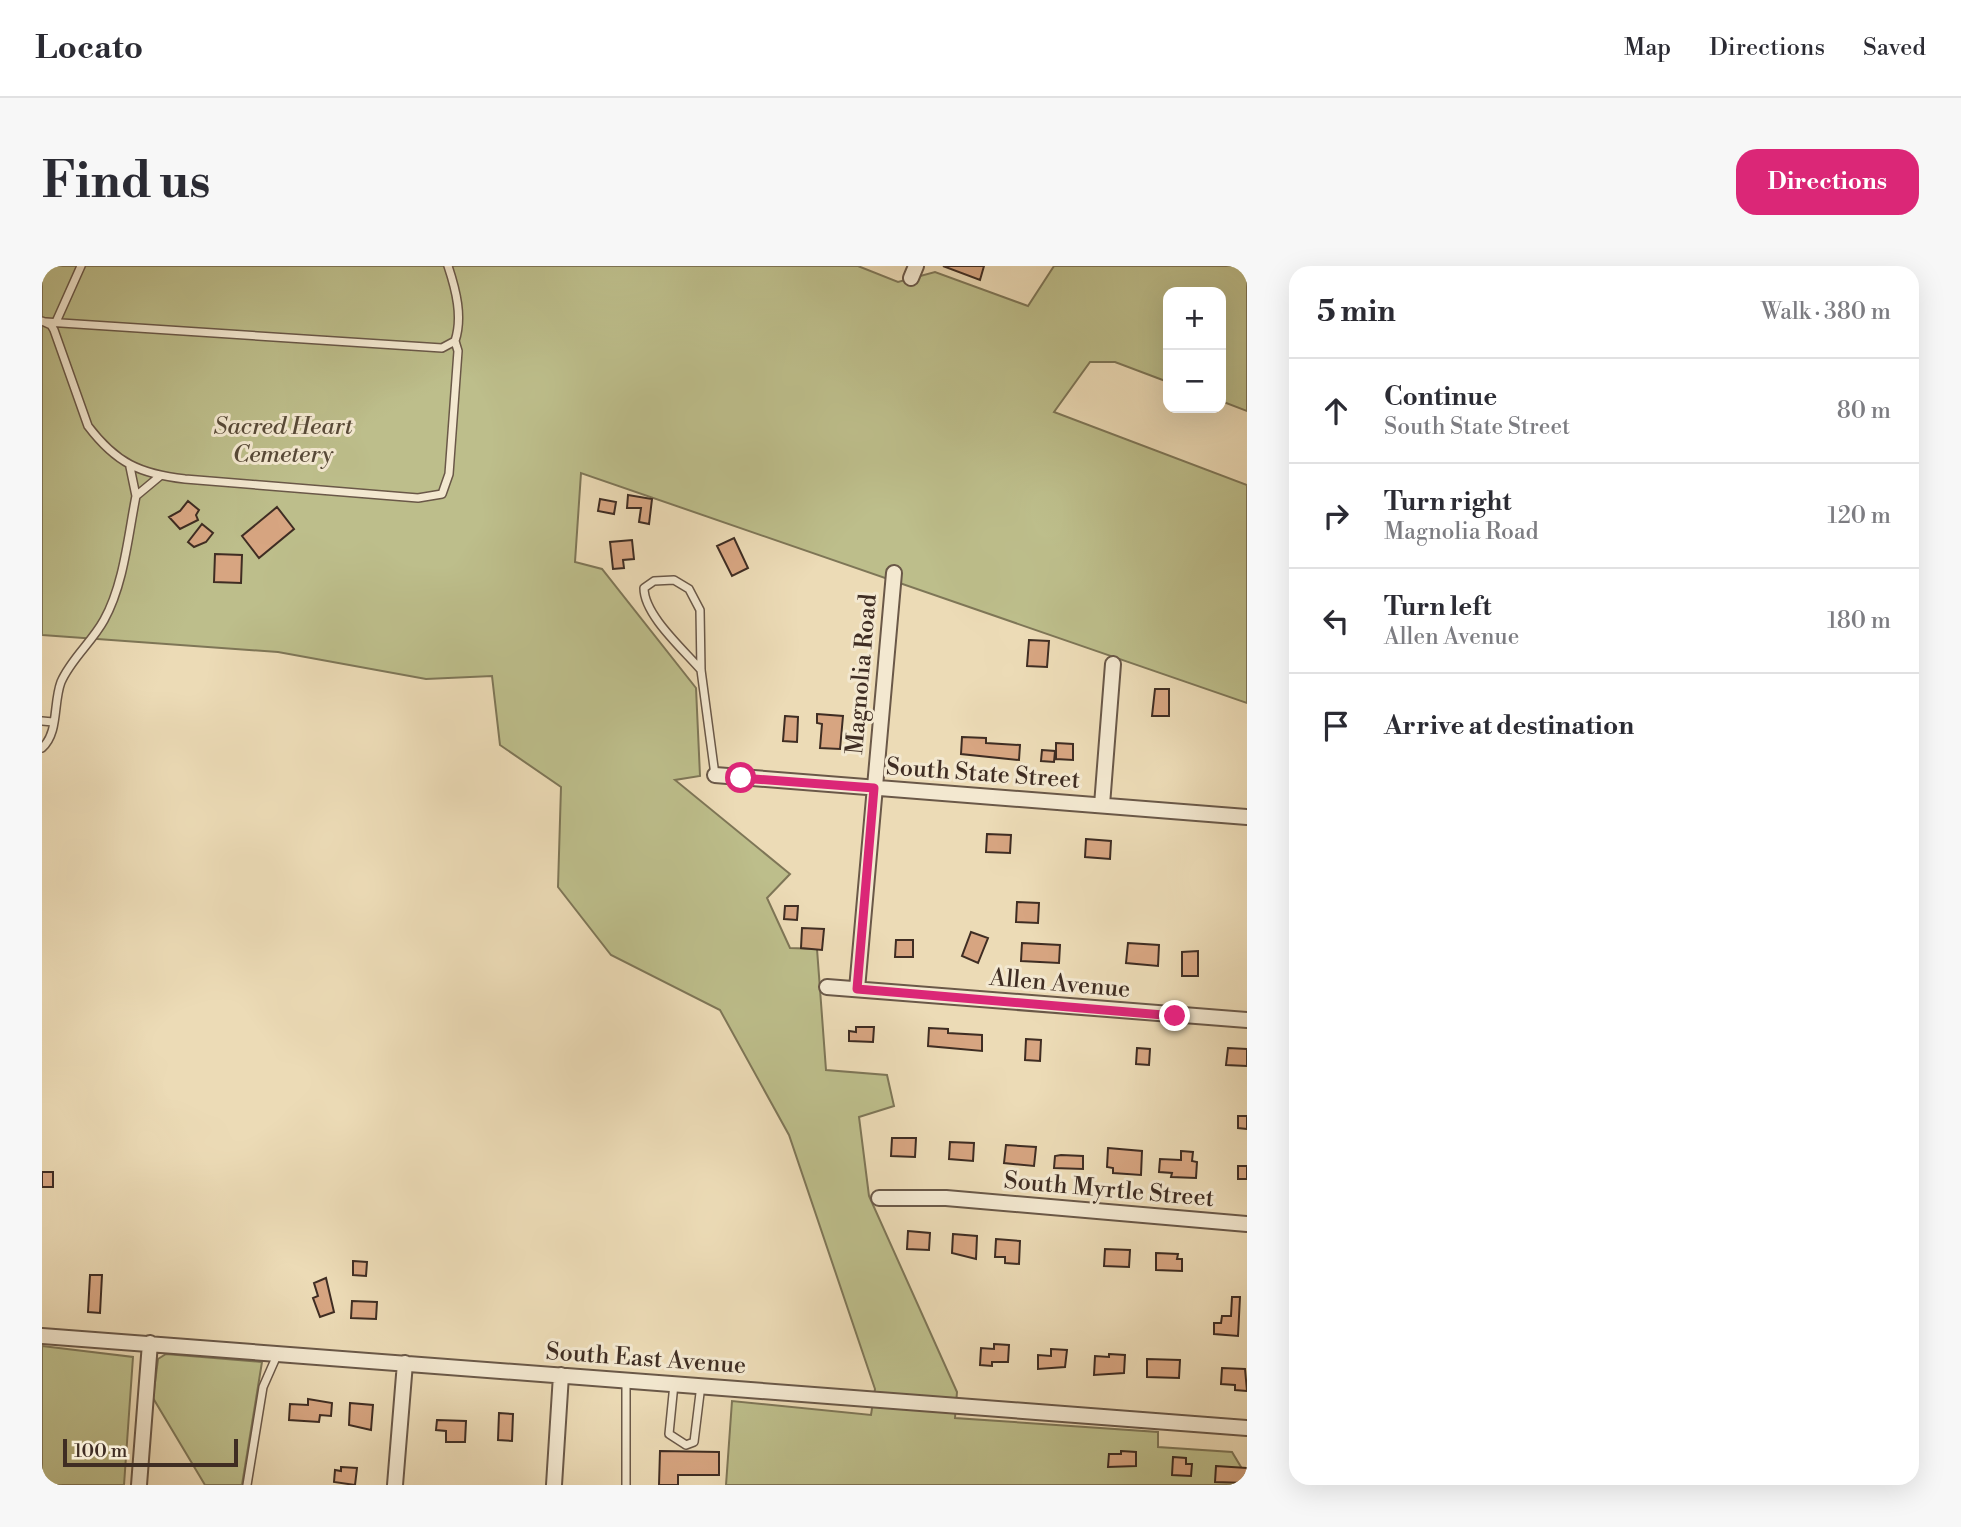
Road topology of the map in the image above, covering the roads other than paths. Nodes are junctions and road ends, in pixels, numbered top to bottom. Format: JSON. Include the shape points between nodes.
{"nodes":[{"id":1,"x":81,"y":266,"type":"edge"},
{"id":2,"x":448,"y":266,"type":"edge"},
{"id":3,"x":44,"y":321,"type":"edge"},
{"id":4,"x":56,"y":322,"type":"junction"},
{"id":5,"x":455,"y":341,"type":"junction"},
{"id":6,"x":130,"y":467,"type":"junction"},
{"id":7,"x":160,"y":477,"type":"junction"},
{"id":8,"x":136,"y":496,"type":"junction"},
{"id":9,"x":894,"y":573,"type":"dead end"},
{"id":10,"x":1113,"y":664,"type":"dead end"},
{"id":11,"x":701,"y":670,"type":"junction"},
{"id":12,"x":42,"y":721,"type":"edge"},
{"id":13,"x":53,"y":722,"type":"junction"},
{"id":14,"x":42,"y":748,"type":"edge"},
{"id":15,"x":715,"y":775,"type":"joint"},
{"id":16,"x":874,"y":788,"type":"junction"},
{"id":17,"x":1102,"y":805,"type":"junction"},
{"id":18,"x":1247,"y":817,"type":"edge"},
{"id":19,"x":827,"y":987,"type":"dead end"},
{"id":20,"x":857,"y":989,"type":"junction"},
{"id":21,"x":1247,"y":1020,"type":"edge"},
{"id":22,"x":879,"y":1198,"type":"dead end"},
{"id":23,"x":1247,"y":1223,"type":"edge"},
{"id":24,"x":42,"y":1336,"type":"edge"},
{"id":25,"x":149,"y":1343,"type":"junction"},
{"id":26,"x":279,"y":1353,"type":"junction"},
{"id":27,"x":405,"y":1363,"type":"junction"},
{"id":28,"x":562,"y":1375,"type":"junction"},
{"id":29,"x":626,"y":1380,"type":"junction"},
{"id":30,"x":674,"y":1383,"type":"junction"},
{"id":31,"x":701,"y":1385,"type":"junction"},
{"id":32,"x":1247,"y":1428,"type":"edge"},
{"id":33,"x":139,"y":1485,"type":"edge"},
{"id":34,"x":247,"y":1485,"type":"edge"},
{"id":35,"x":395,"y":1485,"type":"edge"},
{"id":36,"x":554,"y":1485,"type":"edge"},
{"id":37,"x":626,"y":1485,"type":"edge"}],
"edges":[{"from":1,"to":4,"type":"lane"},
{"from":2,"to":5,"type":"lane","via":[[460,328]]},
{"from":3,"to":4,"type":"lane"},
{"from":3,"to":6,"type":"lane","via":[[54,330],[88,426]]},
{"from":4,"to":5,"type":"lane","via":[[424,349],[442,348]]},
{"from":5,"to":7,"type":"lane","via":[[449,474],[442,494],[418,498]]},
{"from":6,"to":7,"type":"lane"},
{"from":6,"to":8,"type":"lane"},
{"from":7,"to":8,"type":"lane"},
{"from":8,"to":13,"type":"lane","via":[[121,574],[110,605],[104,621],[64,677]]},
{"from":9,"to":16,"type":"street","name":"Magnolia Road"},
{"from":10,"to":17,"type":"street"},
{"from":11,"to":11,"type":"lane","via":[[699,610],[689,589],[674,580],[654,581],[644,588],[644,598]]},
{"from":11,"to":15,"type":"lane"},
{"from":12,"to":13,"type":"lane"},
{"from":13,"to":14,"type":"lane"},
{"from":15,"to":16,"type":"street","name":"South State Street"},
{"from":16,"to":17,"type":"street","name":"South State Street"},
{"from":16,"to":20,"type":"street","name":"Magnolia Road"},
{"from":17,"to":18,"type":"street","name":"South State Street"},
{"from":19,"to":20,"type":"street","name":"Allen Avenue"},
{"from":20,"to":21,"type":"street","name":"Allen Avenue"},
{"from":22,"to":23,"type":"street","name":"South Myrtle Street","via":[[968,1200]]},
{"from":24,"to":25,"type":"street","name":"South East Avenue"},
{"from":25,"to":26,"type":"street","name":"South East Avenue"},
{"from":25,"to":33,"type":"street"},
{"from":26,"to":27,"type":"street","name":"South East Avenue"},
{"from":26,"to":34,"type":"lane","via":[[263,1387]]},
{"from":27,"to":28,"type":"street","name":"South East Avenue"},
{"from":27,"to":35,"type":"street"},
{"from":28,"to":29,"type":"street","name":"South East Avenue"},
{"from":28,"to":36,"type":"street"},
{"from":29,"to":30,"type":"street","name":"South East Avenue"},
{"from":29,"to":37,"type":"lane"},
{"from":30,"to":31,"type":"street","name":"South East Avenue"},
{"from":30,"to":31,"type":"lane","via":[[669,1434],[685,1444],[694,1442],[698,1433]]},
{"from":31,"to":32,"type":"street","name":"South East Avenue"}]}
